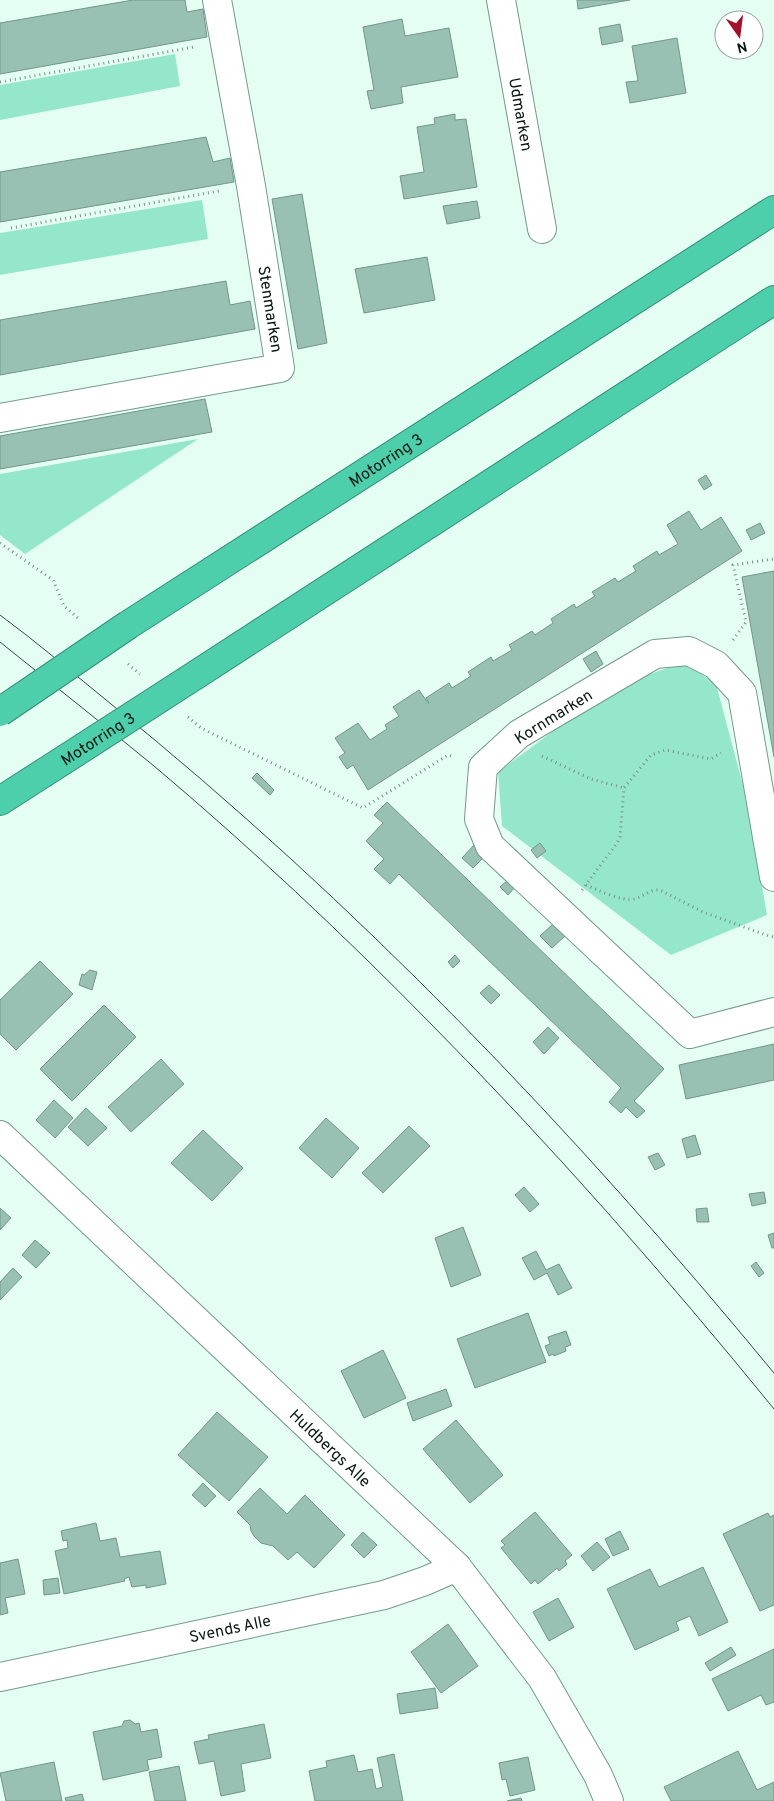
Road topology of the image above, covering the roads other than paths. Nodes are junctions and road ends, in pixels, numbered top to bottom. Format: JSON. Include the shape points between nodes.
{"nodes":[{"id":1,"x":217,"y":0,"type":"edge"},
{"id":2,"x":501,"y":0,"type":"edge"},
{"id":3,"x":774,"y":210,"type":"edge"},
{"id":4,"x":542,"y":229,"type":"dead end"},
{"id":5,"x":774,"y":300,"type":"edge"},
{"id":6,"x":0,"y":418,"type":"edge"},
{"id":7,"x":0,"y":712,"type":"edge"},
{"id":8,"x":0,"y":801,"type":"edge"},
{"id":9,"x":774,"y":877,"type":"edge"},
{"id":10,"x":774,"y":1012,"type":"edge"},
{"id":11,"x":0,"y":1135,"type":"edge"},
{"id":12,"x":457,"y":1567,"type":"junction"},
{"id":13,"x":0,"y":1677,"type":"edge"},
{"id":14,"x":609,"y":1801,"type":"edge"}],
"edges":[{"from":1,"to":6,"type":"street","name":"Stenmarken","via":[[280,368]]},
{"from":2,"to":4,"type":"street","name":"Udmarken"},
{"from":3,"to":7,"type":"highway","name":"Motorring 3","bridge":true,"via":[[128,625]]},
{"from":5,"to":8,"type":"highway","name":"Motorring 3","bridge":true},
{"from":9,"to":10,"type":"street","name":"Kornmarken","via":[[742,693],[716,665],[688,651],[655,654],[519,734],[483,767],[479,819],[490,846],[690,1034]]},
{"from":11,"to":12,"type":"street","name":"Huldbergs Alle"},
{"from":12,"to":13,"type":"street","name":"Svends Alle","via":[[384,1595]]},
{"from":12,"to":14,"type":"street","name":"Huldbergs Alle","via":[[542,1678],[598,1775]]}]}
